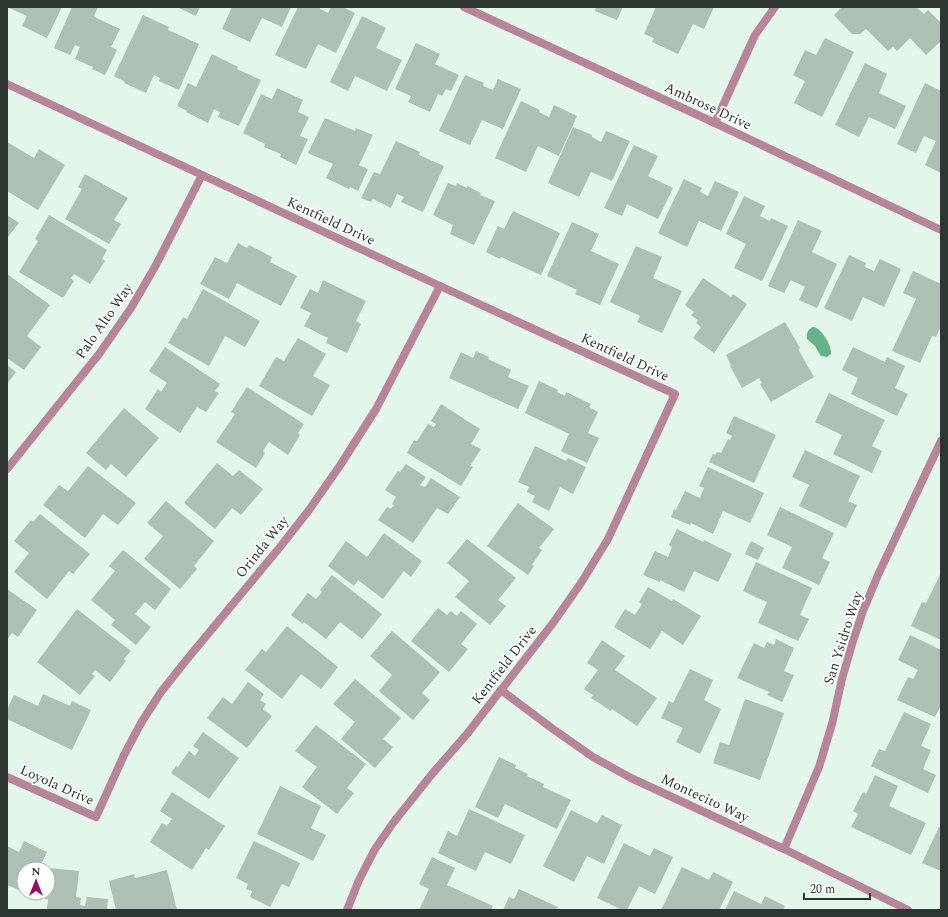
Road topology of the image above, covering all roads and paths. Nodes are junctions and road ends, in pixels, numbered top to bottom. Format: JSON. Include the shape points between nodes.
{"nodes":[{"id":1,"x":464,"y":7,"type":"edge"},
{"id":2,"x":775,"y":7,"type":"edge"},
{"id":3,"x":7,"y":84,"type":"edge"},
{"id":4,"x":715,"y":123,"type":"junction"},
{"id":5,"x":202,"y":175,"type":"junction"},
{"id":6,"x":941,"y":230,"type":"edge"},
{"id":7,"x":440,"y":286,"type":"junction"},
{"id":8,"x":941,"y":441,"type":"edge"},
{"id":9,"x":7,"y":469,"type":"edge"},
{"id":10,"x":501,"y":690,"type":"junction"},
{"id":11,"x":7,"y":777,"type":"edge"},
{"id":12,"x":96,"y":817,"type":"joint"},
{"id":13,"x":784,"y":849,"type":"junction"},
{"id":14,"x":347,"y":910,"type":"edge"},
{"id":15,"x":908,"y":910,"type":"edge"}],
"edges":[{"from":1,"to":4,"type":"street","name":"Ambrose Drive"},
{"from":2,"to":4,"type":"street","via":[[755,36]]},
{"from":3,"to":5,"type":"street","name":"Kentfield Drive"},
{"from":4,"to":6,"type":"street","name":"Ambrose Drive"},
{"from":5,"to":7,"type":"street","name":"Kentfield Drive"},
{"from":5,"to":9,"type":"street","name":"Palo Alto Way","via":[[131,308],[99,354]]},
{"from":7,"to":10,"type":"street","name":"Kentfield Drive","via":[[675,394],[608,539],[565,606]]},
{"from":7,"to":12,"type":"street","name":"Orinda Way","via":[[376,409],[341,464],[280,547],[161,692],[124,755]]},
{"from":8,"to":13,"type":"street","name":"San Ysidro Way","via":[[863,611],[819,767]]},
{"from":10,"to":13,"type":"street","name":"Montecito Way","via":[[593,757],[631,778]]},
{"from":10,"to":14,"type":"street","name":"Kentfield Drive","via":[[393,823],[375,849]]},
{"from":11,"to":12,"type":"street","name":"Loyola Drive"},
{"from":13,"to":15,"type":"street","name":"Montecito Way"}]}
